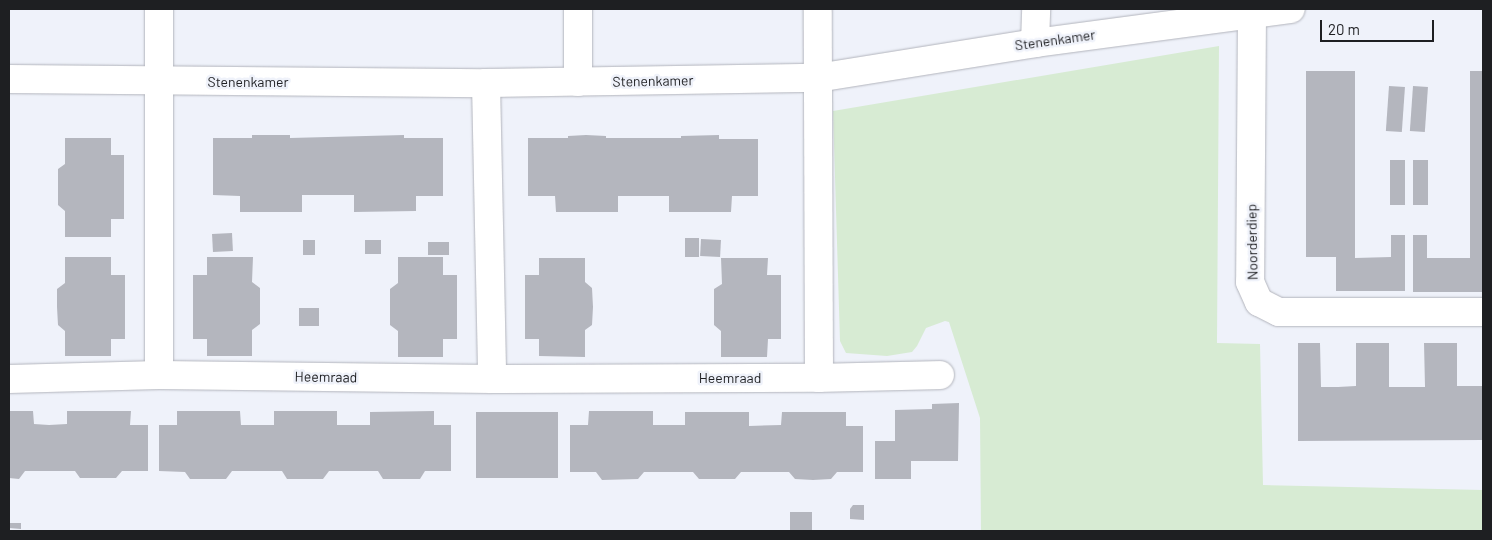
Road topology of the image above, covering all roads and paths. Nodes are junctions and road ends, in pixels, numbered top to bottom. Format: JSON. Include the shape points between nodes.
{"nodes":[{"id":1,"x":159,"y":9,"type":"edge"},
{"id":2,"x":578,"y":9,"type":"edge"},
{"id":3,"x":818,"y":9,"type":"edge"},
{"id":4,"x":1036,"y":9,"type":"edge"},
{"id":5,"x":1291,"y":9,"type":"edge"},
{"id":6,"x":1252,"y":13,"type":"junction"},
{"id":7,"x":1035,"y":43,"type":"junction"},
{"id":8,"x":817,"y":78,"type":"junction"},
{"id":9,"x":9,"y":79,"type":"edge"},
{"id":10,"x":159,"y":81,"type":"junction"},
{"id":11,"x":486,"y":82,"type":"junction"},
{"id":12,"x":578,"y":82,"type":"junction"},
{"id":13,"x":1483,"y":312,"type":"edge"},
{"id":14,"x":159,"y":375,"type":"junction"},
{"id":15,"x":940,"y":375,"type":"dead end"},
{"id":16,"x":819,"y":378,"type":"junction"},
{"id":17,"x":9,"y":379,"type":"edge"},
{"id":18,"x":492,"y":379,"type":"junction"}],
"edges":[{"from":1,"to":10,"type":"street"},
{"from":2,"to":12,"type":"street"},
{"from":3,"to":8,"type":"street"},
{"from":4,"to":7,"type":"street"},
{"from":5,"to":6,"type":"street","name":"Stenenkamer"},
{"from":6,"to":7,"type":"street","name":"Stenenkamer"},
{"from":6,"to":13,"type":"street","name":"Noorderdiep","via":[[1250,282],[1259,302],[1278,312]]},
{"from":7,"to":8,"type":"street","name":"Stenenkamer"},
{"from":8,"to":12,"type":"street","name":"Stenenkamer"},
{"from":8,"to":16,"type":"street"},
{"from":9,"to":10,"type":"street","name":"Stenenkamer"},
{"from":10,"to":11,"type":"street","name":"Stenenkamer"},
{"from":10,"to":14,"type":"street"},
{"from":11,"to":12,"type":"street","name":"Stenenkamer"},
{"from":11,"to":18,"type":"street"},
{"from":14,"to":17,"type":"street","name":"Heemraad"},
{"from":14,"to":18,"type":"street","name":"Heemraad"},
{"from":15,"to":16,"type":"street","name":"Heemraad"},
{"from":16,"to":18,"type":"street","name":"Heemraad"}]}
